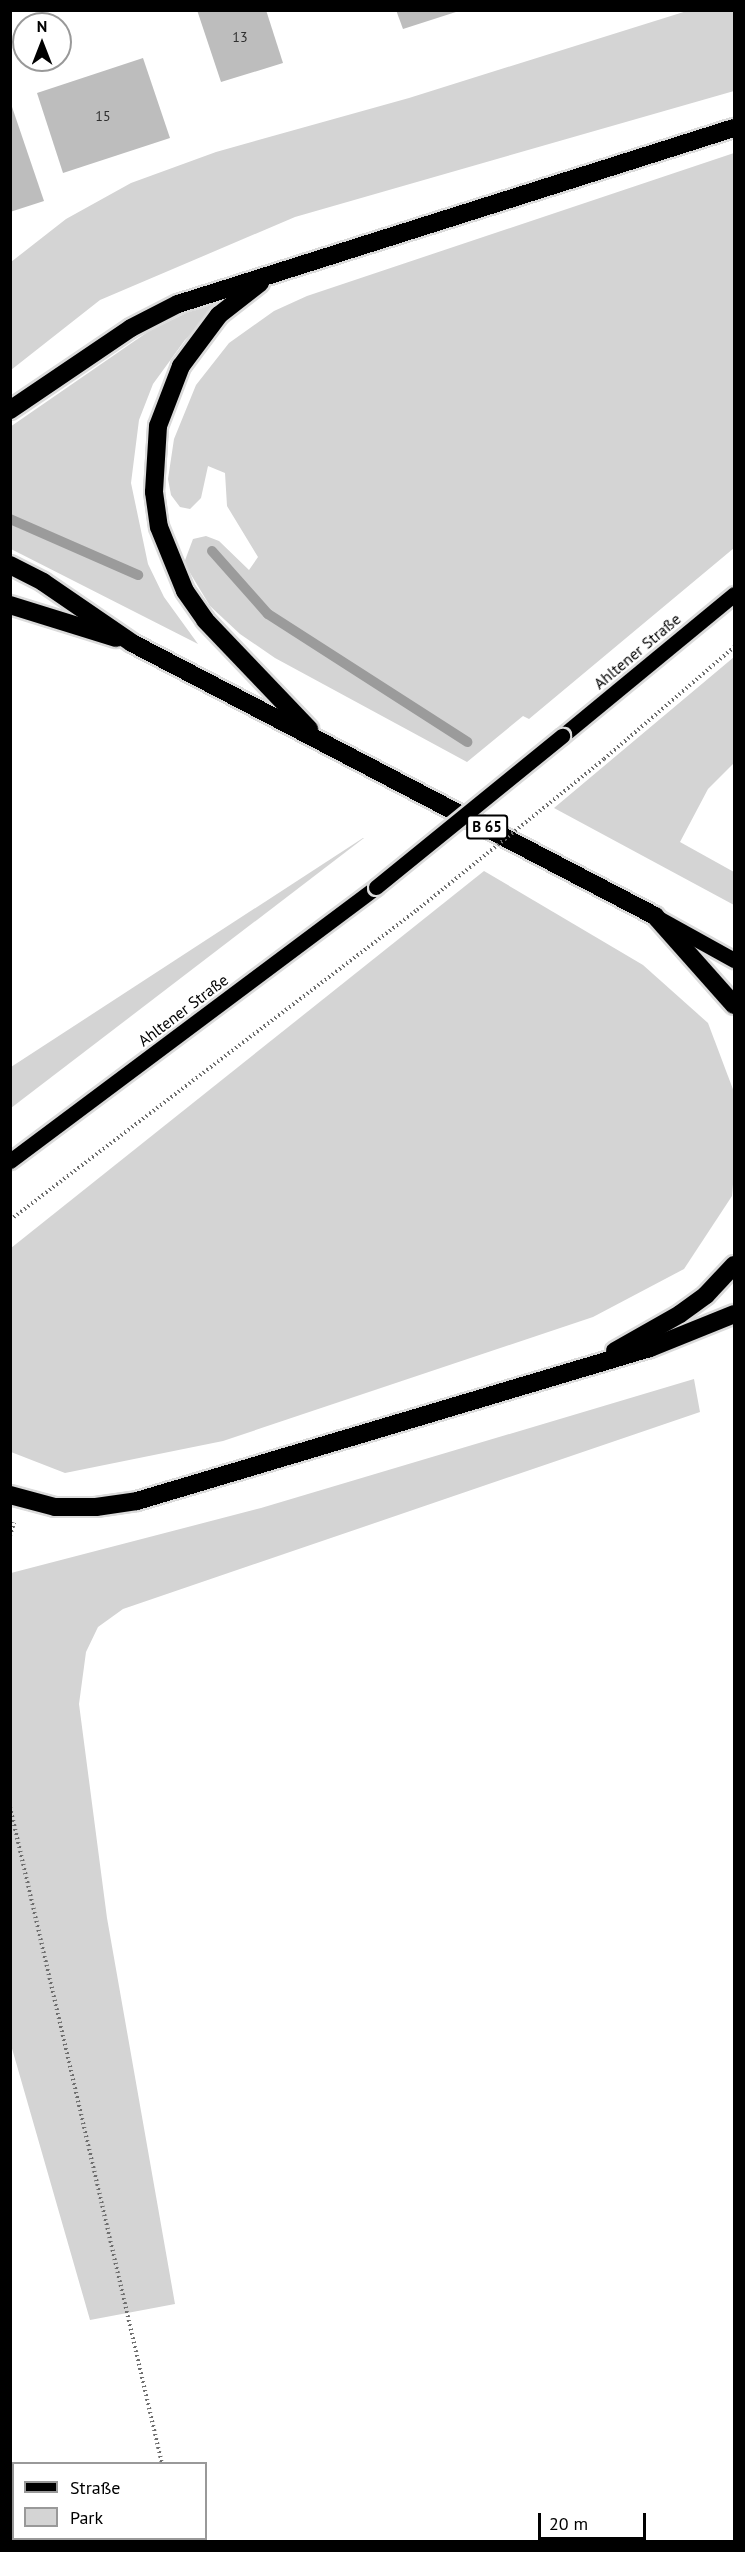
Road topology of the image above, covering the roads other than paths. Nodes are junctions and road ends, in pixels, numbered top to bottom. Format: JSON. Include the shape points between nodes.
{"nodes":[{"id":1,"x":735,"y":128,"type":"edge"},
{"id":2,"x":270,"y":276,"type":"junction"},
{"id":3,"x":10,"y":410,"type":"edge"},
{"id":4,"x":10,"y":565,"type":"edge"},
{"id":5,"x":735,"y":594,"type":"edge"},
{"id":6,"x":10,"y":605,"type":"edge"},
{"id":7,"x":132,"y":643,"type":"junction"},
{"id":8,"x":318,"y":739,"type":"junction"},
{"id":9,"x":655,"y":916,"type":"junction"},
{"id":10,"x":735,"y":960,"type":"edge"},
{"id":11,"x":735,"y":1005,"type":"edge"},
{"id":12,"x":10,"y":1161,"type":"edge"},
{"id":13,"x":735,"y":1265,"type":"edge"},
{"id":14,"x":735,"y":1314,"type":"edge"},
{"id":15,"x":590,"y":1365,"type":"junction"},
{"id":16,"x":10,"y":1496,"type":"edge"}],
"edges":[{"from":1,"to":2,"type":"highway"},
{"from":2,"to":3,"type":"highway","via":[[223,288],[155,315]]},
{"from":2,"to":8,"type":"highway","via":[[219,315],[181,366],[158,426],[154,492],[163,538],[185,591],[205,620]]},
{"from":4,"to":7,"type":"highway","number":"B 65","via":[[43,582]]},
{"from":5,"to":12,"type":"main road","name":"Ahltener Straße","bridge":true,"via":[[376,887]]},
{"from":6,"to":7,"type":"highway","number":"B 65"},
{"from":7,"to":8,"type":"highway","number":"B 65"},
{"from":8,"to":9,"type":"highway","number":"B 65"},
{"from":9,"to":10,"type":"main road","number":"B 65"},
{"from":9,"to":11,"type":"highway"},
{"from":13,"to":15,"type":"highway","via":[[706,1295],[680,1314]]},
{"from":14,"to":15,"type":"highway","via":[[650,1348]]},
{"from":15,"to":16,"type":"highway","via":[[136,1501],[96,1507],[55,1507]]}]}
